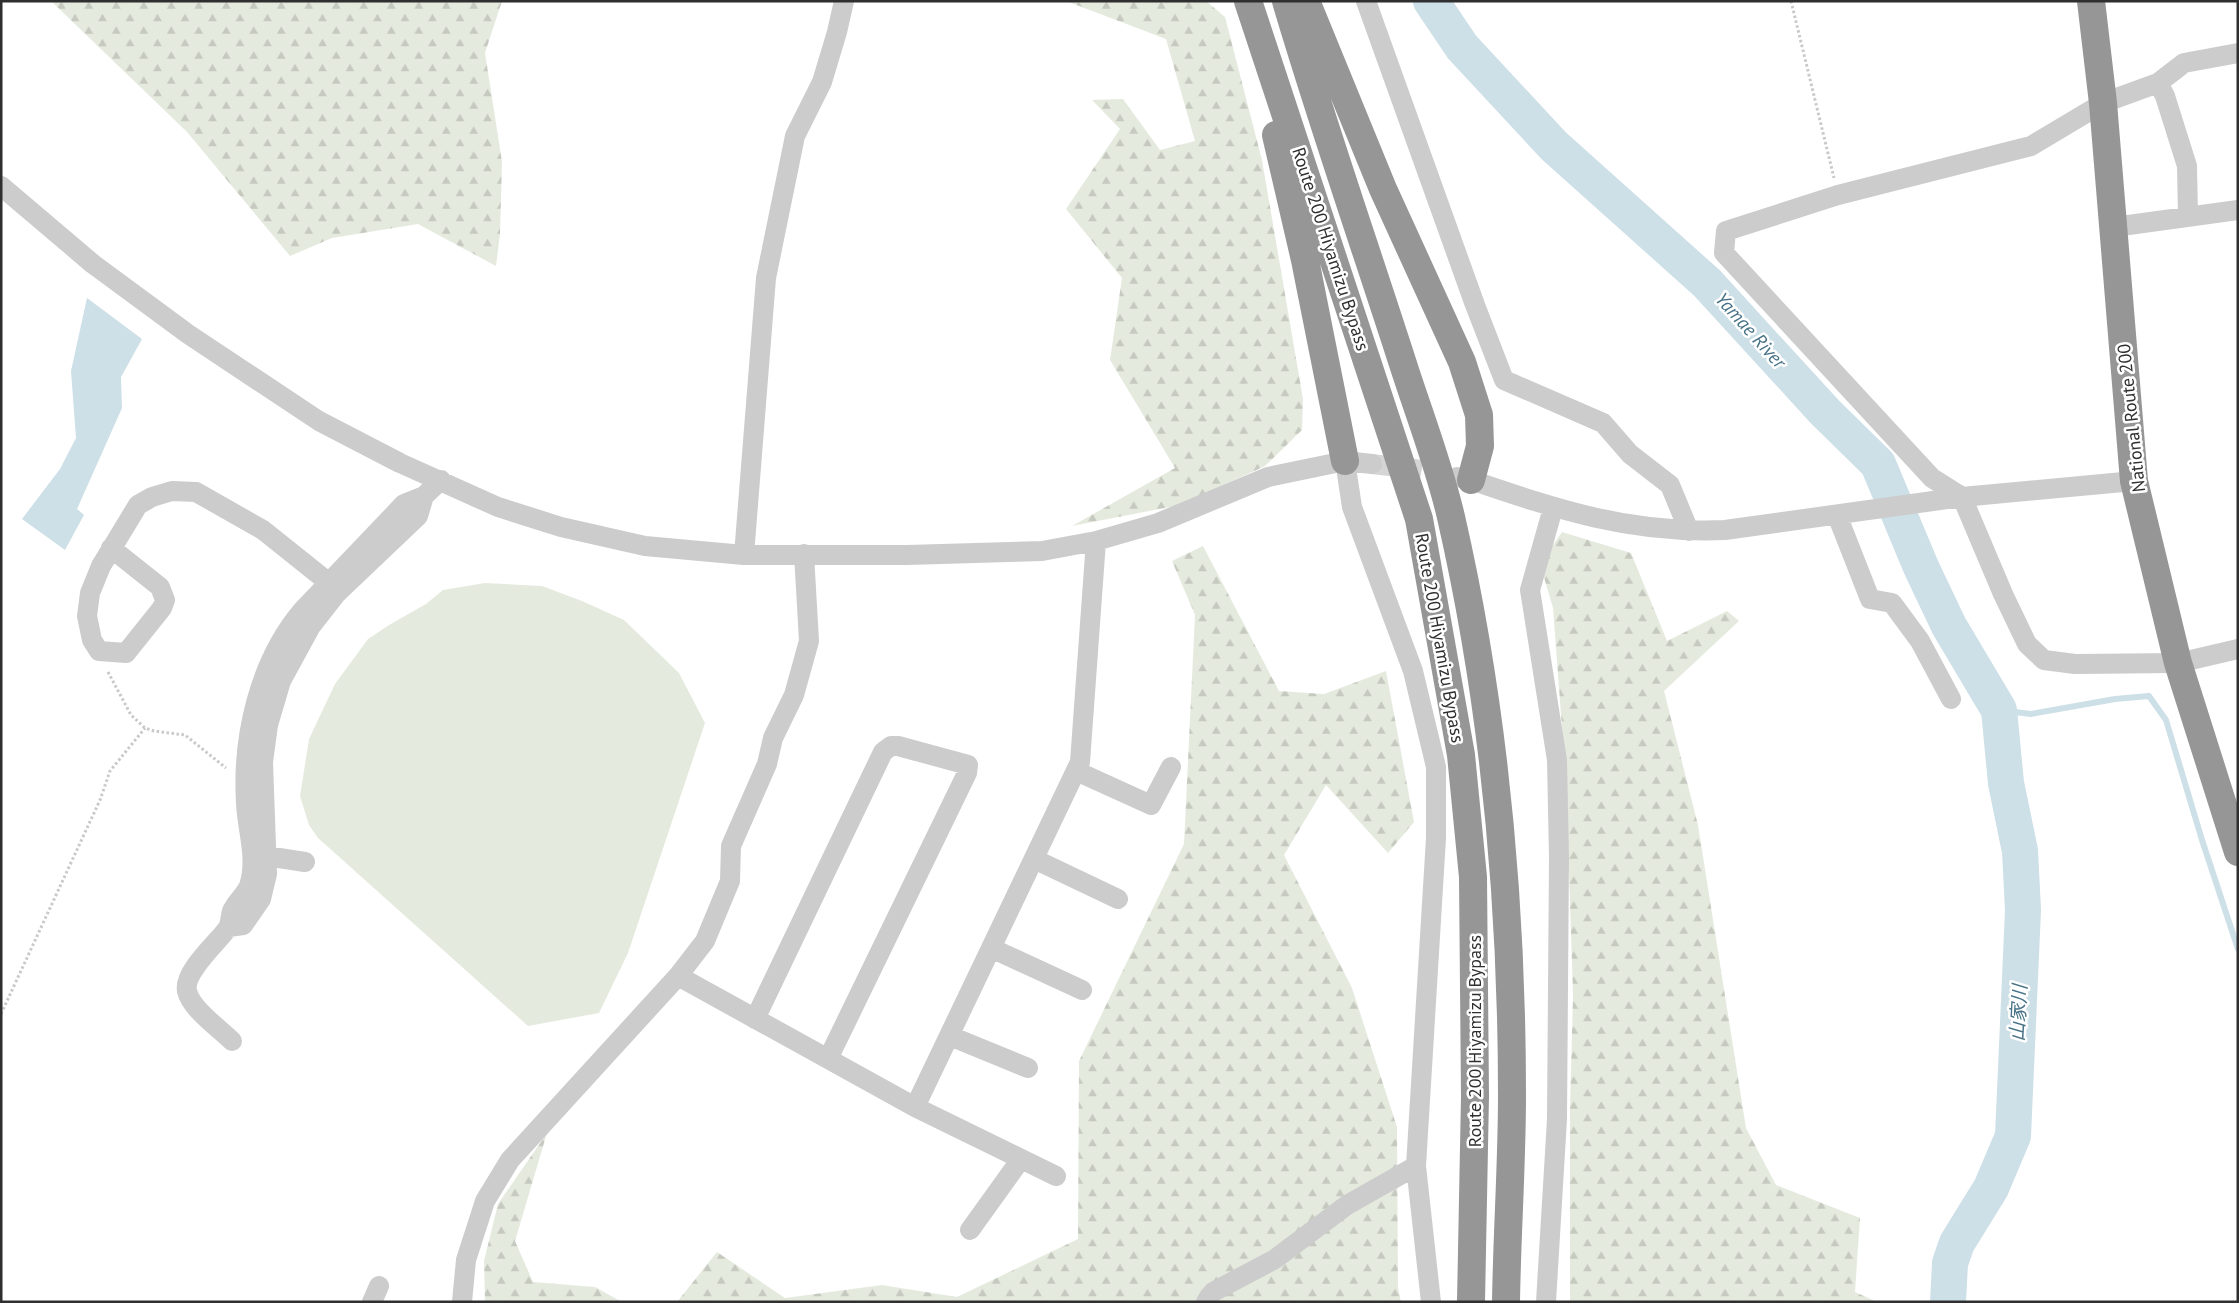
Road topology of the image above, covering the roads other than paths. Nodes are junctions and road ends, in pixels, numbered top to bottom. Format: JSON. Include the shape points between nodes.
{"nodes":[{"id":1,"x":844,"y":1,"type":"edge"},
{"id":2,"x":1244,"y":1,"type":"edge"},
{"id":3,"x":1248,"y":1,"type":"edge"},
{"id":4,"x":1286,"y":1,"type":"edge"},
{"id":5,"x":1306,"y":1,"type":"edge"},
{"id":6,"x":1366,"y":1,"type":"edge"},
{"id":7,"x":2091,"y":1,"type":"edge"},
{"id":8,"x":2238,"y":53,"type":"edge"},
{"id":9,"x":2158,"y":83,"type":"junction"},
{"id":10,"x":2103,"y":103,"type":"junction"},
{"id":11,"x":1,"y":186,"type":"edge"},
{"id":12,"x":2238,"y":210,"type":"edge"},
{"id":13,"x":2188,"y":217,"type":"junction"},
{"id":14,"x":2114,"y":227,"type":"junction"},
{"id":15,"x":1345,"y":461,"type":"junction"},
{"id":16,"x":1372,"y":464,"type":"tunnel mouth"},
{"id":17,"x":1464,"y":478,"type":"joint"},
{"id":18,"x":441,"y":480,"type":"junction"},
{"id":19,"x":2134,"y":481,"type":"junction"},
{"id":20,"x":1962,"y":497,"type":"junction"},
{"id":21,"x":1553,"y":508,"type":"junction"},
{"id":22,"x":1836,"y":515,"type":"junction"},
{"id":23,"x":1689,"y":532,"type":"junction"},
{"id":24,"x":1096,"y":541,"type":"junction"},
{"id":25,"x":111,"y":548,"type":"junction"},
{"id":26,"x":744,"y":554,"type":"junction"},
{"id":27,"x":804,"y":554,"type":"junction"},
{"id":28,"x":332,"y":588,"type":"junction"},
{"id":29,"x":2238,"y":649,"type":"edge"},
{"id":30,"x":2178,"y":663,"type":"junction"},
{"id":31,"x":1951,"y":699,"type":"dead end"},
{"id":32,"x":1171,"y":767,"type":"dead end"},
{"id":33,"x":1076,"y":771,"type":"junction"},
{"id":34,"x":2238,"y":852,"type":"edge"},
{"id":35,"x":259,"y":856,"type":"junction"},
{"id":36,"x":1034,"y":859,"type":"junction"},
{"id":37,"x":305,"y":862,"type":"dead end"},
{"id":38,"x":1118,"y":898,"type":"dead end"},
{"id":39,"x":991,"y":948,"type":"junction"},
{"id":40,"x":678,"y":976,"type":"junction"},
{"id":41,"x":1082,"y":990,"type":"dead end"},
{"id":42,"x":755,"y":1019,"type":"junction"},
{"id":43,"x":950,"y":1036,"type":"junction"},
{"id":44,"x":232,"y":1041,"type":"dead end"},
{"id":45,"x":828,"y":1059,"type":"junction"},
{"id":46,"x":1028,"y":1068,"type":"dead end"},
{"id":47,"x":915,"y":1107,"type":"junction"},
{"id":48,"x":1021,"y":1159,"type":"junction"},
{"id":49,"x":1416,"y":1166,"type":"junction"},
{"id":50,"x":1056,"y":1176,"type":"dead end"},
{"id":51,"x":970,"y":1230,"type":"dead end"},
{"id":52,"x":462,"y":1302,"type":"edge"},
{"id":53,"x":1206,"y":1302,"type":"edge"},
{"id":54,"x":1431,"y":1302,"type":"edge"},
{"id":55,"x":1471,"y":1302,"type":"edge"},
{"id":56,"x":1506,"y":1302,"type":"edge"},
{"id":57,"x":1546,"y":1302,"type":"edge"}],
"edges":[{"from":1,"to":26,"type":"street","via":[[822,82],[795,136],[766,278]]},
{"from":2,"to":15,"type":"highway","via":[[1305,260]]},
{"from":3,"to":55,"type":"highway","name":"Route 200 Hiyamizu Bypass","via":[[1419,518],[1460,746],[1473,877],[1475,1096]]},
{"from":4,"to":56,"type":"highway","name":"Route 200 Hiyamizu Bypass","via":[[1450,515],[1475,642],[1505,870],[1512,1094]]},
{"from":5,"to":17,"type":"highway","via":[[1384,189],[1462,362],[1479,415],[1480,446]]},
{"from":6,"to":23,"type":"street","via":[[1504,380],[1603,423],[1630,454],[1670,485]]},
{"from":7,"to":10,"type":"highway","name":"National Route 200"},
{"from":8,"to":9,"type":"street","via":[[2184,63]]},
{"from":9,"to":10,"type":"street"},
{"from":9,"to":13,"type":"street","via":[[2187,166]]},
{"from":10,"to":14,"type":"highway","name":"National Route 200"},
{"from":10,"to":20,"type":"street","via":[[2031,146],[1838,195],[1726,231],[1724,253],[1932,478]]},
{"from":11,"to":18,"type":"street","via":[[93,264],[188,334],[320,421],[400,463]]},
{"from":12,"to":13,"type":"street"},
{"from":13,"to":14,"type":"street"},
{"from":14,"to":19,"type":"highway","name":"National Route 200"},
{"from":15,"to":16,"type":"street"},
{"from":15,"to":24,"type":"street","via":[[1268,477],[1158,523]]},
{"from":15,"to":49,"type":"street","via":[[1352,507],[1413,671],[1436,767],[1436,838]]},
{"from":17,"to":21,"type":"street"},
{"from":18,"to":26,"type":"street","via":[[498,507],[562,527],[645,546]]},
{"from":18,"to":28,"type":"street","via":[[424,496],[418,516]]},
{"from":19,"to":20,"type":"street"},
{"from":19,"to":30,"type":"highway","name":"National Route 200"},
{"from":20,"to":22,"type":"street"},
{"from":20,"to":30,"type":"street","via":[[2027,644],[2044,660],[2075,664]]},
{"from":21,"to":23,"type":"street","via":[[1629,526]]},
{"from":21,"to":57,"type":"street","via":[[1530,590],[1557,760],[1559,848],[1557,1119]]},
{"from":22,"to":23,"type":"street"},
{"from":22,"to":31,"type":"street","via":[[1870,599],[1892,603],[1920,641]]},
{"from":24,"to":27,"type":"street","via":[[1042,551],[980,554]]},
{"from":24,"to":33,"type":"street","via":[[1080,762]]},
{"from":25,"to":25,"type":"street","via":[[90,593],[87,616],[92,640],[99,651],[126,653],[165,600],[160,587]]},
{"from":25,"to":28,"type":"street","via":[[138,506],[152,497],[172,491],[196,492],[264,530]]},
{"from":26,"to":27,"type":"street"},
{"from":27,"to":40,"type":"street","via":[[809,641],[794,695],[773,738],[767,764],[731,846],[730,881],[704,941]]},
{"from":28,"to":35,"type":"street","via":[[281,681],[268,725]]},
{"from":28,"to":35,"type":"street","via":[[288,627],[262,685],[246,760],[246,804]]},
{"from":29,"to":30,"type":"street"},
{"from":30,"to":34,"type":"highway","name":"National Route 200"},
{"from":32,"to":33,"type":"street","via":[[1151,805]]},
{"from":33,"to":36,"type":"street"},
{"from":35,"to":37,"type":"street"},
{"from":35,"to":44,"type":"street","via":[[266,874],[261,899],[242,925],[229,927],[206,952],[189,978],[186,990],[193,1004]]},
{"from":36,"to":38,"type":"street"},
{"from":36,"to":39,"type":"street"},
{"from":39,"to":41,"type":"street"},
{"from":39,"to":43,"type":"street"},
{"from":40,"to":42,"type":"street"},
{"from":40,"to":52,"type":"street","via":[[510,1160],[485,1201],[466,1260]]},
{"from":42,"to":45,"type":"street"},
{"from":42,"to":45,"type":"street","via":[[883,752],[898,746],[968,765]]},
{"from":43,"to":46,"type":"street"},
{"from":43,"to":47,"type":"street"},
{"from":45,"to":47,"type":"street"},
{"from":47,"to":48,"type":"street"},
{"from":48,"to":50,"type":"street"},
{"from":48,"to":51,"type":"street"},
{"from":49,"to":53,"type":"street","via":[[1347,1206],[1275,1259],[1213,1292]]},
{"from":49,"to":54,"type":"street"}]}
